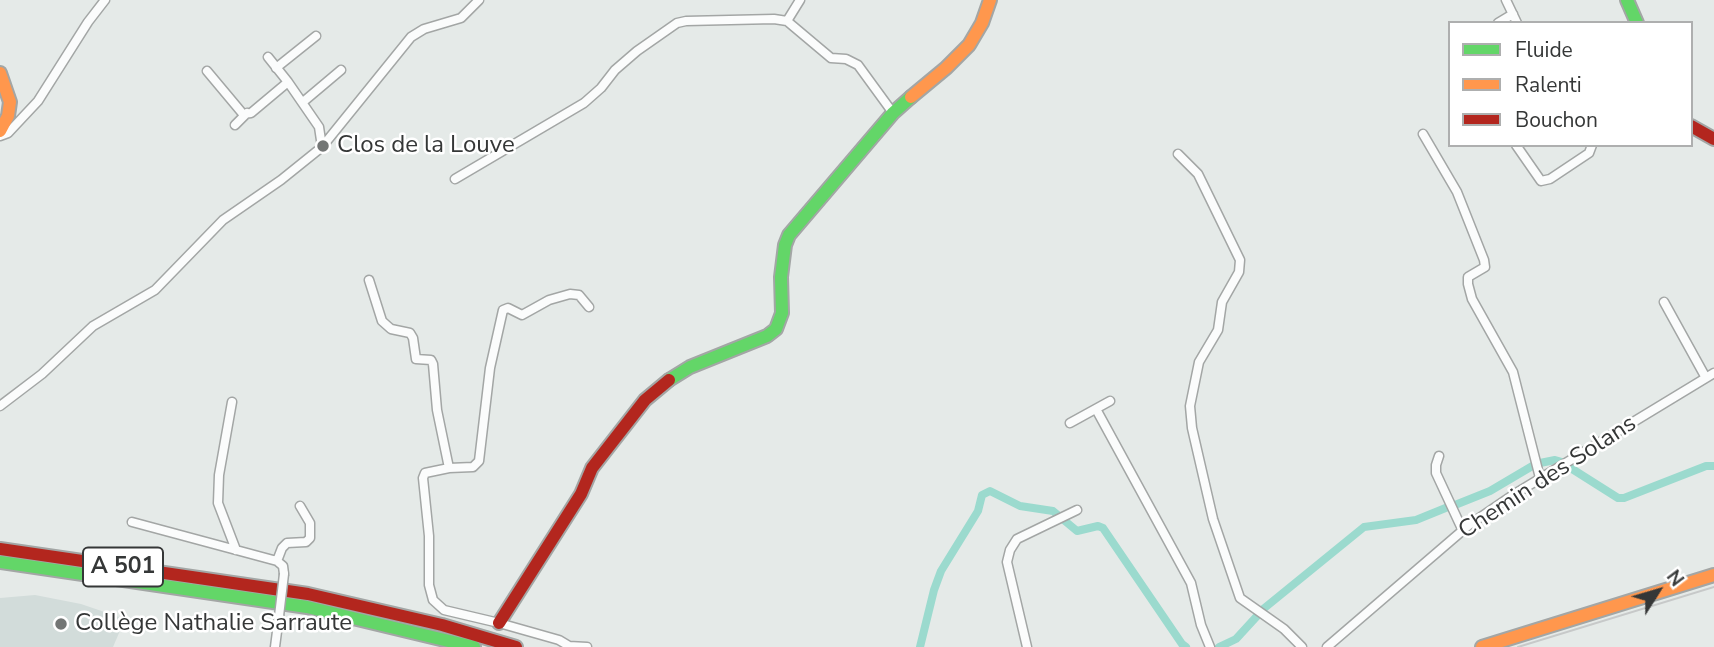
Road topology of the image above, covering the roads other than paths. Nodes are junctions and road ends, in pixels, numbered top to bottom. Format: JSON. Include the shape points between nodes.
{"nodes":[{"id":1,"x":105,"y":0,"type":"edge"},
{"id":2,"x":479,"y":0,"type":"edge"},
{"id":3,"x":800,"y":0,"type":"edge"},
{"id":4,"x":990,"y":0,"type":"edge"},
{"id":5,"x":1627,"y":0,"type":"edge"},
{"id":6,"x":1510,"y":1,"type":"edge"},
{"id":7,"x":1515,"y":19,"type":"edge"},
{"id":8,"x":1636,"y":21,"type":"edge"},
{"id":9,"x":787,"y":22,"type":"junction"},
{"id":10,"x":316,"y":36,"type":"dead end"},
{"id":11,"x":268,"y":57,"type":"dead end"},
{"id":12,"x":276,"y":68,"type":"junction"},
{"id":13,"x":341,"y":70,"type":"dead end"},
{"id":14,"x":207,"y":71,"type":"dead end"},
{"id":15,"x":0,"y":73,"type":"edge"},
{"id":16,"x":288,"y":82,"type":"junction"},
{"id":17,"x":303,"y":102,"type":"junction"},
{"id":18,"x":247,"y":113,"type":"junction"},
{"id":19,"x":893,"y":113,"type":"junction"},
{"id":20,"x":235,"y":124,"type":"dead end"},
{"id":21,"x":1693,"y":126,"type":"edge"},
{"id":22,"x":0,"y":131,"type":"edge"},
{"id":23,"x":1423,"y":134,"type":"dead end"},
{"id":24,"x":0,"y":136,"type":"edge"},
{"id":25,"x":1714,"y":139,"type":"edge"},
{"id":26,"x":322,"y":147,"type":"junction"},
{"id":27,"x":1517,"y":147,"type":"edge"},
{"id":28,"x":1591,"y":147,"type":"edge"},
{"id":29,"x":1178,"y":155,"type":"dead end"},
{"id":30,"x":455,"y":179,"type":"dead end"},
{"id":31,"x":369,"y":280,"type":"dead end"},
{"id":32,"x":1664,"y":302,"type":"dead end"},
{"id":33,"x":589,"y":307,"type":"dead end"},
{"id":34,"x":1710,"y":376,"type":"edge"},
{"id":35,"x":1110,"y":401,"type":"dead end"},
{"id":36,"x":232,"y":402,"type":"dead end"},
{"id":37,"x":0,"y":406,"type":"edge"},
{"id":38,"x":1096,"y":409,"type":"junction"},
{"id":39,"x":1070,"y":423,"type":"dead end"},
{"id":40,"x":1439,"y":456,"type":"dead end"},
{"id":41,"x":449,"y":468,"type":"junction"},
{"id":42,"x":1540,"y":478,"type":"junction"},
{"id":43,"x":300,"y":506,"type":"dead end"},
{"id":44,"x":1077,"y":510,"type":"dead end"},
{"id":45,"x":132,"y":522,"type":"dead end"},
{"id":46,"x":1463,"y":531,"type":"junction"},
{"id":47,"x":0,"y":550,"type":"edge"},
{"id":48,"x":236,"y":550,"type":"junction"},
{"id":49,"x":277,"y":561,"type":"junction"},
{"id":50,"x":0,"y":562,"type":"edge"},
{"id":51,"x":1714,"y":575,"type":"edge"},
{"id":52,"x":499,"y":623,"type":"junction"},
{"id":53,"x":275,"y":647,"type":"edge"},
{"id":54,"x":474,"y":647,"type":"edge"},
{"id":55,"x":516,"y":647,"type":"edge"},
{"id":56,"x":569,"y":647,"type":"edge"},
{"id":57,"x":587,"y":647,"type":"edge"},
{"id":58,"x":1027,"y":647,"type":"edge"},
{"id":59,"x":1210,"y":647,"type":"edge"},
{"id":60,"x":1302,"y":647,"type":"edge"},
{"id":61,"x":1326,"y":647,"type":"edge"},
{"id":62,"x":1482,"y":647,"type":"edge"}],
"edges":[{"from":1,"to":24,"type":"street","via":[[38,101]]},
{"from":2,"to":26,"type":"street","via":[[461,18],[424,29],[406,42]]},
{"from":3,"to":9,"type":"street"},
{"from":4,"to":19,"type":"main road","via":[[969,44]]},
{"from":5,"to":8,"type":"main road"},
{"from":6,"to":7,"type":"street"},
{"from":9,"to":19,"type":"street","via":[[831,58],[858,65]]},
{"from":9,"to":30,"type":"street","via":[[677,23],[637,51],[584,103]]},
{"from":10,"to":12,"type":"street"},
{"from":11,"to":12,"type":"street"},
{"from":12,"to":16,"type":"street"},
{"from":13,"to":17,"type":"street"},
{"from":14,"to":18,"type":"street","via":[[239,112]]},
{"from":15,"to":22,"type":"main road","via":[[10,102]]},
{"from":16,"to":17,"type":"street"},
{"from":16,"to":18,"type":"street"},
{"from":17,"to":26,"type":"street","via":[[319,127]]},
{"from":18,"to":20,"type":"street"},
{"from":19,"to":52,"type":"main road","via":[[789,235],[781,277],[782,313],[776,329],[690,368],[645,400],[592,468],[581,494]]},
{"from":21,"to":25,"type":"main road"},
{"from":23,"to":42,"type":"street","via":[[1457,192],[1484,260],[1485,267],[1468,277],[1468,284],[1513,372]]},
{"from":26,"to":37,"type":"street","via":[[223,220],[155,290],[93,327]]},
{"from":27,"to":28,"type":"street","via":[[1541,181],[1589,153]]},
{"from":29,"to":60,"type":"street","via":[[1198,174],[1240,260],[1239,272],[1222,302],[1217,330],[1199,362],[1190,406],[1213,519],[1240,598]]},
{"from":31,"to":41,"type":"street","via":[[382,321],[391,330],[410,333],[416,359],[433,364]]},
{"from":32,"to":34,"type":"street"},
{"from":33,"to":41,"type":"street","via":[[579,295],[570,294],[522,315],[508,307],[503,310],[490,368],[480,461],[473,467]]},
{"from":34,"to":42,"type":"street","name":"Chemin des Solans"},
{"from":35,"to":38,"type":"street"},
{"from":36,"to":48,"type":"street","via":[[218,503]]},
{"from":38,"to":39,"type":"street"},
{"from":38,"to":59,"type":"street","via":[[1191,583]]},
{"from":40,"to":46,"type":"street","via":[[1436,473]]},
{"from":41,"to":52,"type":"street","via":[[425,473],[423,478],[431,595],[444,610]]},
{"from":42,"to":46,"type":"street","name":"Chemin des Solans"},
{"from":43,"to":49,"type":"street","via":[[310,523],[310,538],[287,543]]},
{"from":44,"to":58,"type":"street","via":[[1017,539],[1008,555]]},
{"from":45,"to":48,"type":"street"},
{"from":46,"to":61,"type":"street","name":"Chemin des Solans"},
{"from":47,"to":55,"type":"main road","number":"A 501","via":[[307,594]]},
{"from":48,"to":49,"type":"street"},
{"from":49,"to":53,"type":"street","bridge":true,"via":[[284,575]]},
{"from":50,"to":54,"type":"main road","number":"A 501","via":[[307,607]]},
{"from":51,"to":62,"type":"main road"},
{"from":52,"to":56,"type":"street"},
{"from":56,"to":57,"type":"street"}]}
